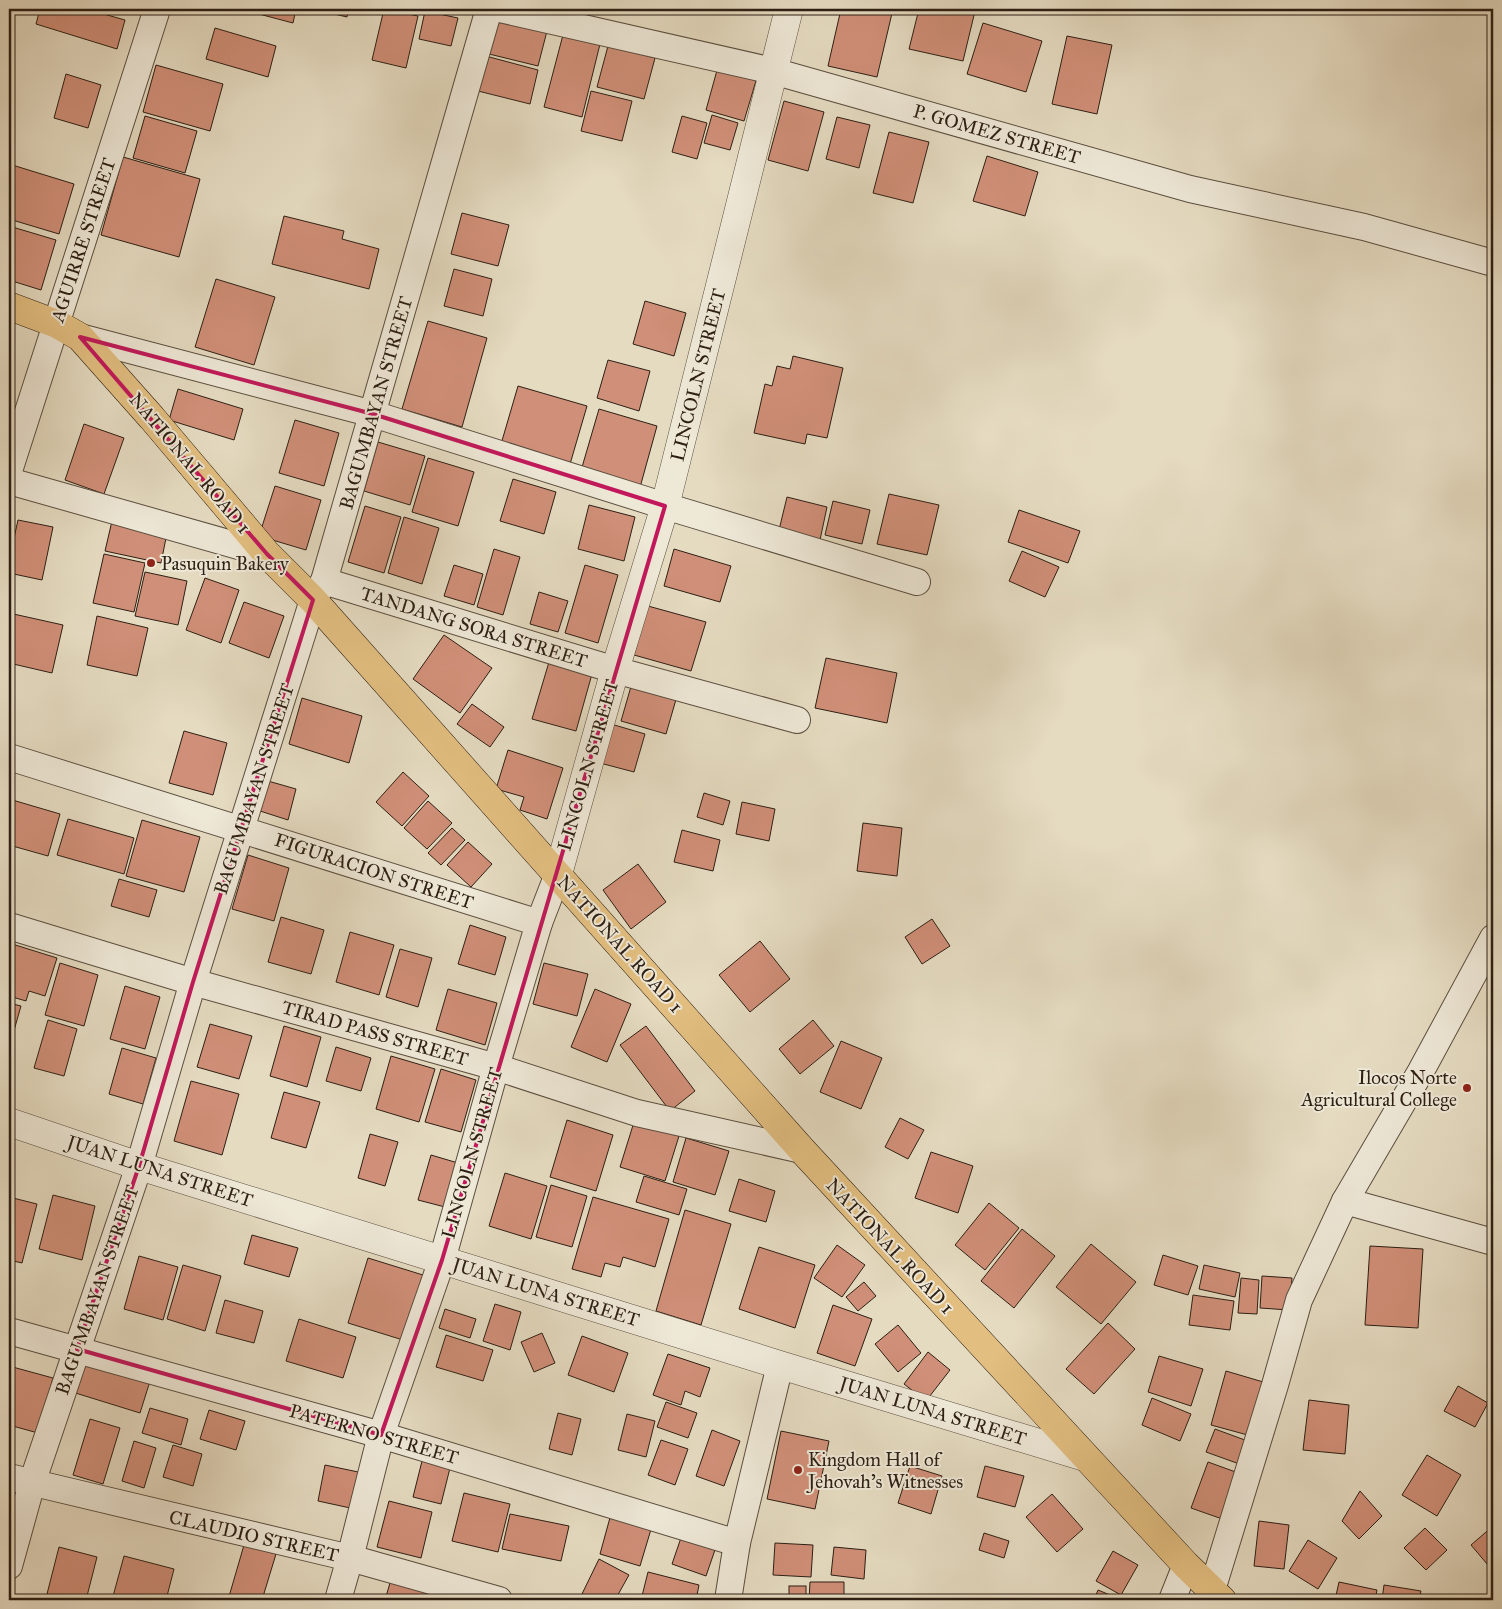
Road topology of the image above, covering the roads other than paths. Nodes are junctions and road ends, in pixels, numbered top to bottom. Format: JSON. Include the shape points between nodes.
{"nodes":[{"id":1,"x":157,"y":9,"type":"edge"},
{"id":2,"x":489,"y":9,"type":"edge"},
{"id":3,"x":500,"y":9,"type":"edge"},
{"id":4,"x":789,"y":9,"type":"edge"},
{"id":5,"x":773,"y":71,"type":"junction"},
{"id":6,"x":1493,"y":263,"type":"edge"},
{"id":7,"x":9,"y":306,"type":"edge"},
{"id":8,"x":57,"y":324,"type":"junction"},
{"id":9,"x":80,"y":337,"type":"junction"},
{"id":10,"x":373,"y":414,"type":"junction"},
{"id":11,"x":9,"y":471,"type":"edge"},
{"id":12,"x":9,"y":481,"type":"edge"},
{"id":13,"x":665,"y":506,"type":"junction"},
{"id":14,"x":267,"y":554,"type":"junction"},
{"id":15,"x":917,"y":582,"type":"dead end"},
{"id":16,"x":319,"y":591,"type":"junction"},
{"id":17,"x":614,"y":670,"type":"junction"},
{"id":18,"x":797,"y":720,"type":"dead end"},
{"id":19,"x":9,"y":757,"type":"edge"},
{"id":20,"x":242,"y":829,"type":"junction"},
{"id":21,"x":558,"y":874,"type":"junction"},
{"id":22,"x":539,"y":923,"type":"junction"},
{"id":23,"x":9,"y":926,"type":"edge"},
{"id":24,"x":1493,"y":938,"type":"edge"},
{"id":25,"x":193,"y":982,"type":"junction"},
{"id":26,"x":496,"y":1067,"type":"junction"},
{"id":27,"x":9,"y":1122,"type":"edge"},
{"id":28,"x":802,"y":1150,"type":"junction"},
{"id":29,"x":139,"y":1166,"type":"junction"},
{"id":30,"x":1345,"y":1201,"type":"junction"},
{"id":31,"x":1493,"y":1242,"type":"edge"},
{"id":32,"x":442,"y":1260,"type":"junction"},
{"id":33,"x":9,"y":1331,"type":"edge"},
{"id":34,"x":77,"y":1349,"type":"junction"},
{"id":35,"x":780,"y":1365,"type":"junction"},
{"id":36,"x":381,"y":1435,"type":"junction"},
{"id":37,"x":1085,"y":1457,"type":"junction"},
{"id":38,"x":21,"y":1480,"type":"edge"},
{"id":39,"x":737,"y":1543,"type":"junction"},
{"id":40,"x":350,"y":1558,"type":"junction"},
{"id":41,"x":1186,"y":1565,"type":"junction"},
{"id":42,"x":9,"y":1566,"type":"edge"},
{"id":43,"x":1217,"y":1595,"type":"edge"},
{"id":44,"x":338,"y":1600,"type":"edge"},
{"id":45,"x":499,"y":1600,"type":"edge"},
{"id":46,"x":728,"y":1600,"type":"edge"},
{"id":47,"x":1172,"y":1600,"type":"edge"}],
"edges":[{"from":1,"to":8,"type":"street","name":"AGUIRRE STREET"},
{"from":2,"to":10,"type":"street","name":"BAGUMBAYAN STREET"},
{"from":3,"to":5,"type":"street","name":"P. GOMEZ STREET"},
{"from":4,"to":5,"type":"street","name":"LINCOLN STREET"},
{"from":5,"to":6,"type":"street","name":"P. GOMEZ STREET","via":[[1190,189],[1364,227]]},
{"from":5,"to":13,"type":"street","name":"LINCOLN STREET"},
{"from":7,"to":8,"type":"main road","name":"NATIONAL ROAD 1"},
{"from":8,"to":9,"type":"main road","name":"NATIONAL ROAD 1"},
{"from":8,"to":11,"type":"street","name":"AGUIRRE STREET"},
{"from":9,"to":10,"type":"street"},
{"from":9,"to":14,"type":"main road","name":"NATIONAL ROAD 1"},
{"from":10,"to":13,"type":"street"},
{"from":10,"to":16,"type":"street","name":"BAGUMBAYAN STREET"},
{"from":12,"to":14,"type":"street"},
{"from":13,"to":15,"type":"street"},
{"from":13,"to":17,"type":"street","name":"LINCOLN STREET"},
{"from":14,"to":16,"type":"main road","name":"NATIONAL ROAD 1"},
{"from":16,"to":17,"type":"street","name":"TANDANG SORA STREET"},
{"from":16,"to":20,"type":"street","name":"BAGUMBAYAN STREET"},
{"from":16,"to":21,"type":"main road","name":"NATIONAL ROAD 1"},
{"from":17,"to":18,"type":"street","name":"TANDANG SORA STREET"},
{"from":17,"to":21,"type":"street","name":"LINCOLN STREET"},
{"from":19,"to":20,"type":"street","name":"FIGURACION STREET"},
{"from":20,"to":22,"type":"street","name":"FIGURACION STREET"},
{"from":20,"to":25,"type":"street","name":"BAGUMBAYAN STREET"},
{"from":21,"to":22,"type":"street","name":"LINCOLN STREET"},
{"from":21,"to":28,"type":"main road","name":"NATIONAL ROAD 1"},
{"from":22,"to":26,"type":"street","name":"LINCOLN STREET"},
{"from":23,"to":25,"type":"street","name":"TIRAD PASS STREET"},
{"from":24,"to":30,"type":"street"},
{"from":25,"to":26,"type":"street","name":"TIRAD PASS STREET"},
{"from":25,"to":29,"type":"street","name":"BAGUMBAYAN STREET"},
{"from":26,"to":28,"type":"street","name":"TIRAD PASS STREET","via":[[638,1113]]},
{"from":26,"to":32,"type":"street","name":"LINCOLN STREET"},
{"from":27,"to":29,"type":"street","name":"JUAN LUNA STREET"},
{"from":28,"to":37,"type":"main road","name":"NATIONAL ROAD 1"},
{"from":29,"to":32,"type":"street","name":"JUAN LUNA STREET"},
{"from":29,"to":34,"type":"street","name":"BAGUMBAYAN STREET"},
{"from":30,"to":31,"type":"street"},
{"from":30,"to":43,"type":"street","via":[[1299,1300]]},
{"from":32,"to":35,"type":"street","name":"JUAN LUNA STREET"},
{"from":32,"to":36,"type":"street","name":"LINCOLN STREET"},
{"from":33,"to":34,"type":"street","name":"PATERNO STREET"},
{"from":34,"to":36,"type":"street","name":"PATERNO STREET"},
{"from":34,"to":38,"type":"street","name":"BAGUMBAYAN STREET"},
{"from":35,"to":37,"type":"street","name":"JUAN LUNA STREET"},
{"from":35,"to":39,"type":"street"},
{"from":36,"to":39,"type":"street","name":"PATERNO STREET"},
{"from":36,"to":40,"type":"street","name":"LINCOLN STREET"},
{"from":37,"to":41,"type":"main road","name":"NATIONAL ROAD 1"},
{"from":38,"to":40,"type":"street","name":"CLAUDIO STREET"},
{"from":38,"to":42,"type":"street","name":"BAGUMBAYAN STREET"},
{"from":39,"to":46,"type":"street"},
{"from":40,"to":44,"type":"street","name":"LINCOLN STREET"},
{"from":40,"to":45,"type":"street","name":"CLAUDIO STREET"},
{"from":41,"to":43,"type":"main road","name":"NATIONAL ROAD 1"},
{"from":41,"to":47,"type":"street"}]}
